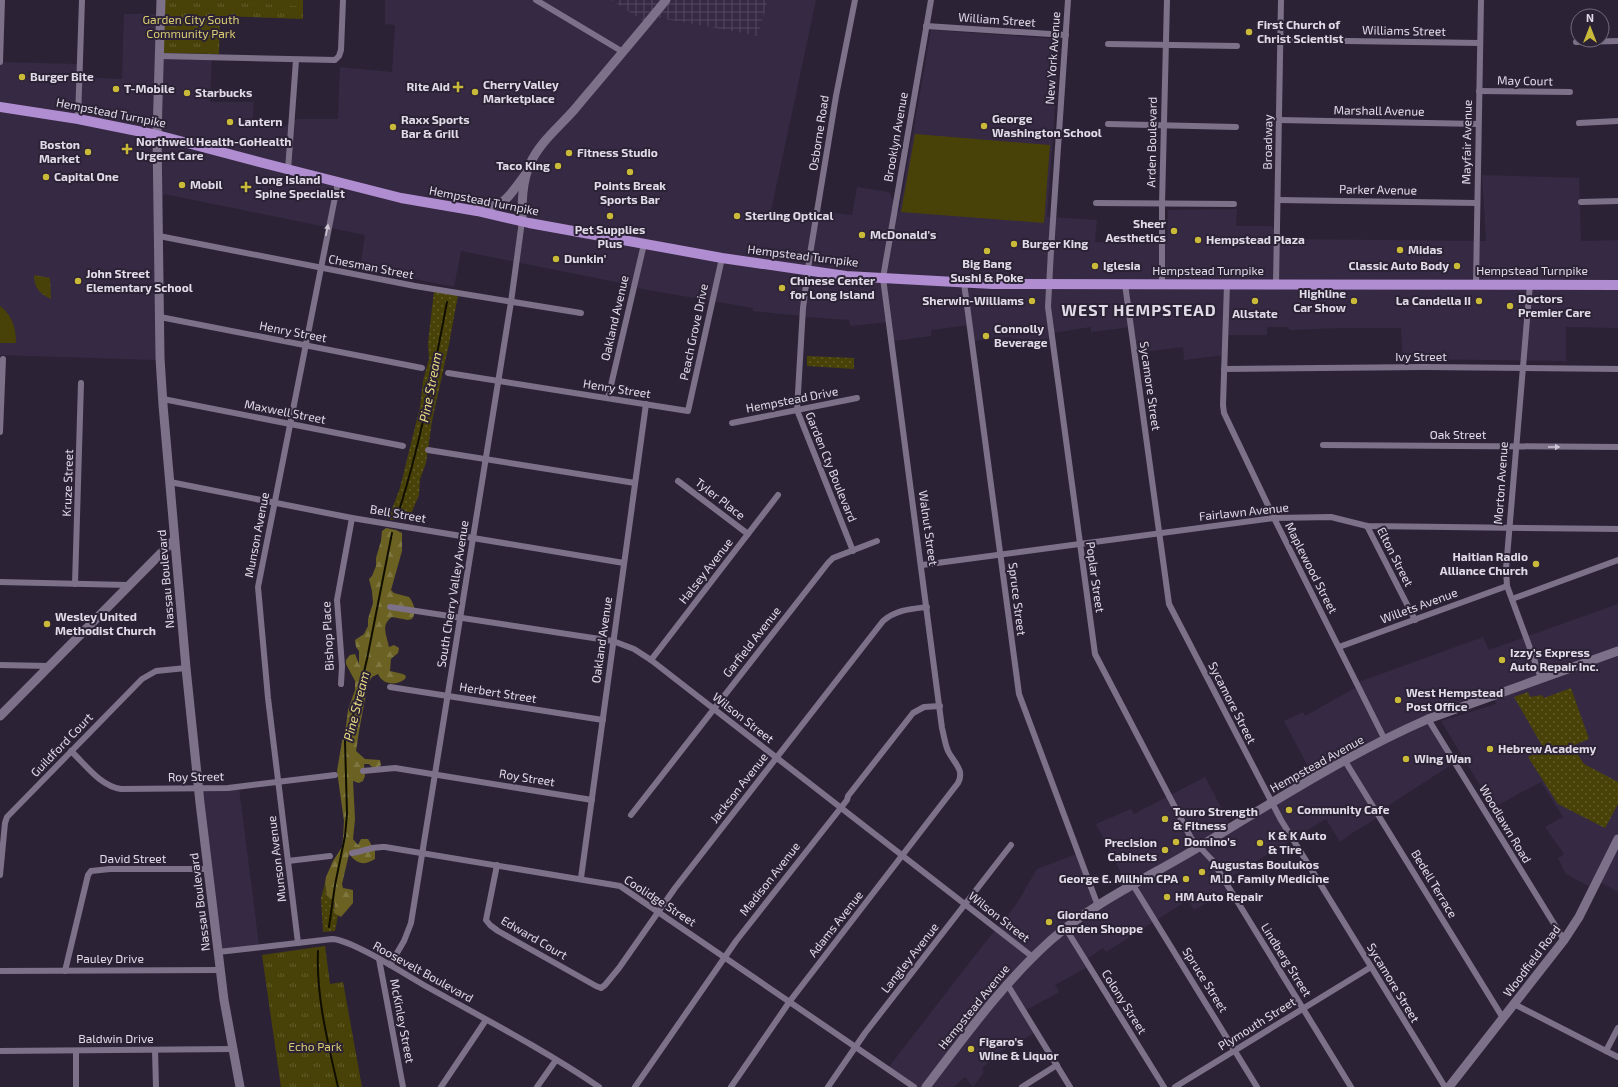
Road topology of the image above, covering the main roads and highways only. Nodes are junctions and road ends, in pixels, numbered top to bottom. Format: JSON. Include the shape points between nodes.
{"nodes":[{"id":1,"x":161,"y":0,"type":"edge"},
{"id":2,"x":666,"y":0,"type":"edge"},
{"id":3,"x":0,"y":107,"type":"edge"},
{"id":4,"x":157,"y":135,"type":"junction"},
{"id":5,"x":527,"y":172,"type":"junction"},
{"id":6,"x":466,"y":209,"type":"junction"},
{"id":7,"x":522,"y":221,"type":"junction"},
{"id":8,"x":1618,"y":285,"type":"edge"},
{"id":9,"x":174,"y":540,"type":"junction"},
{"id":10,"x":1618,"y":651,"type":"edge"},
{"id":11,"x":0,"y":716,"type":"edge"},
{"id":12,"x":1618,"y":839,"type":"edge"},
{"id":13,"x":1450,"y":1086,"type":"edge"},
{"id":14,"x":240,"y":1087,"type":"edge"},
{"id":15,"x":926,"y":1087,"type":"edge"}],
"edges":[{"from":1,"to":4,"type":"main road","name":"Nassau Boulevard"},
{"from":2,"to":5,"type":"main road","via":[[540,146]]},
{"from":3,"to":4,"type":"main road","name":"Hempstead Turnpike"},
{"from":4,"to":6,"type":"main road","name":"Hempstead Turnpike","via":[[400,198]]},
{"from":4,"to":9,"type":"main road","name":"Nassau Boulevard","via":[[160,358]]},
{"from":5,"to":6,"type":"main road","via":[[502,203]]},
{"from":5,"to":7,"type":"main road"},
{"from":6,"to":7,"type":"main road","name":"Hempstead Turnpike"},
{"from":7,"to":8,"type":"main road","name":"Hempstead Turnpike","via":[[722,258],[808,271],[846,276],[964,283]]},
{"from":9,"to":11,"type":"main road"},
{"from":9,"to":14,"type":"main road","name":"Nassau Boulevard","via":[[198,788],[224,1000]]},
{"from":10,"to":15,"type":"main road","name":"Hempstead Avenue","via":[[1428,718],[1345,761],[1098,906],[1051,941],[1008,984]]},
{"from":12,"to":13,"type":"main road","name":"Woodfield Road","via":[[1564,940]]}]}
